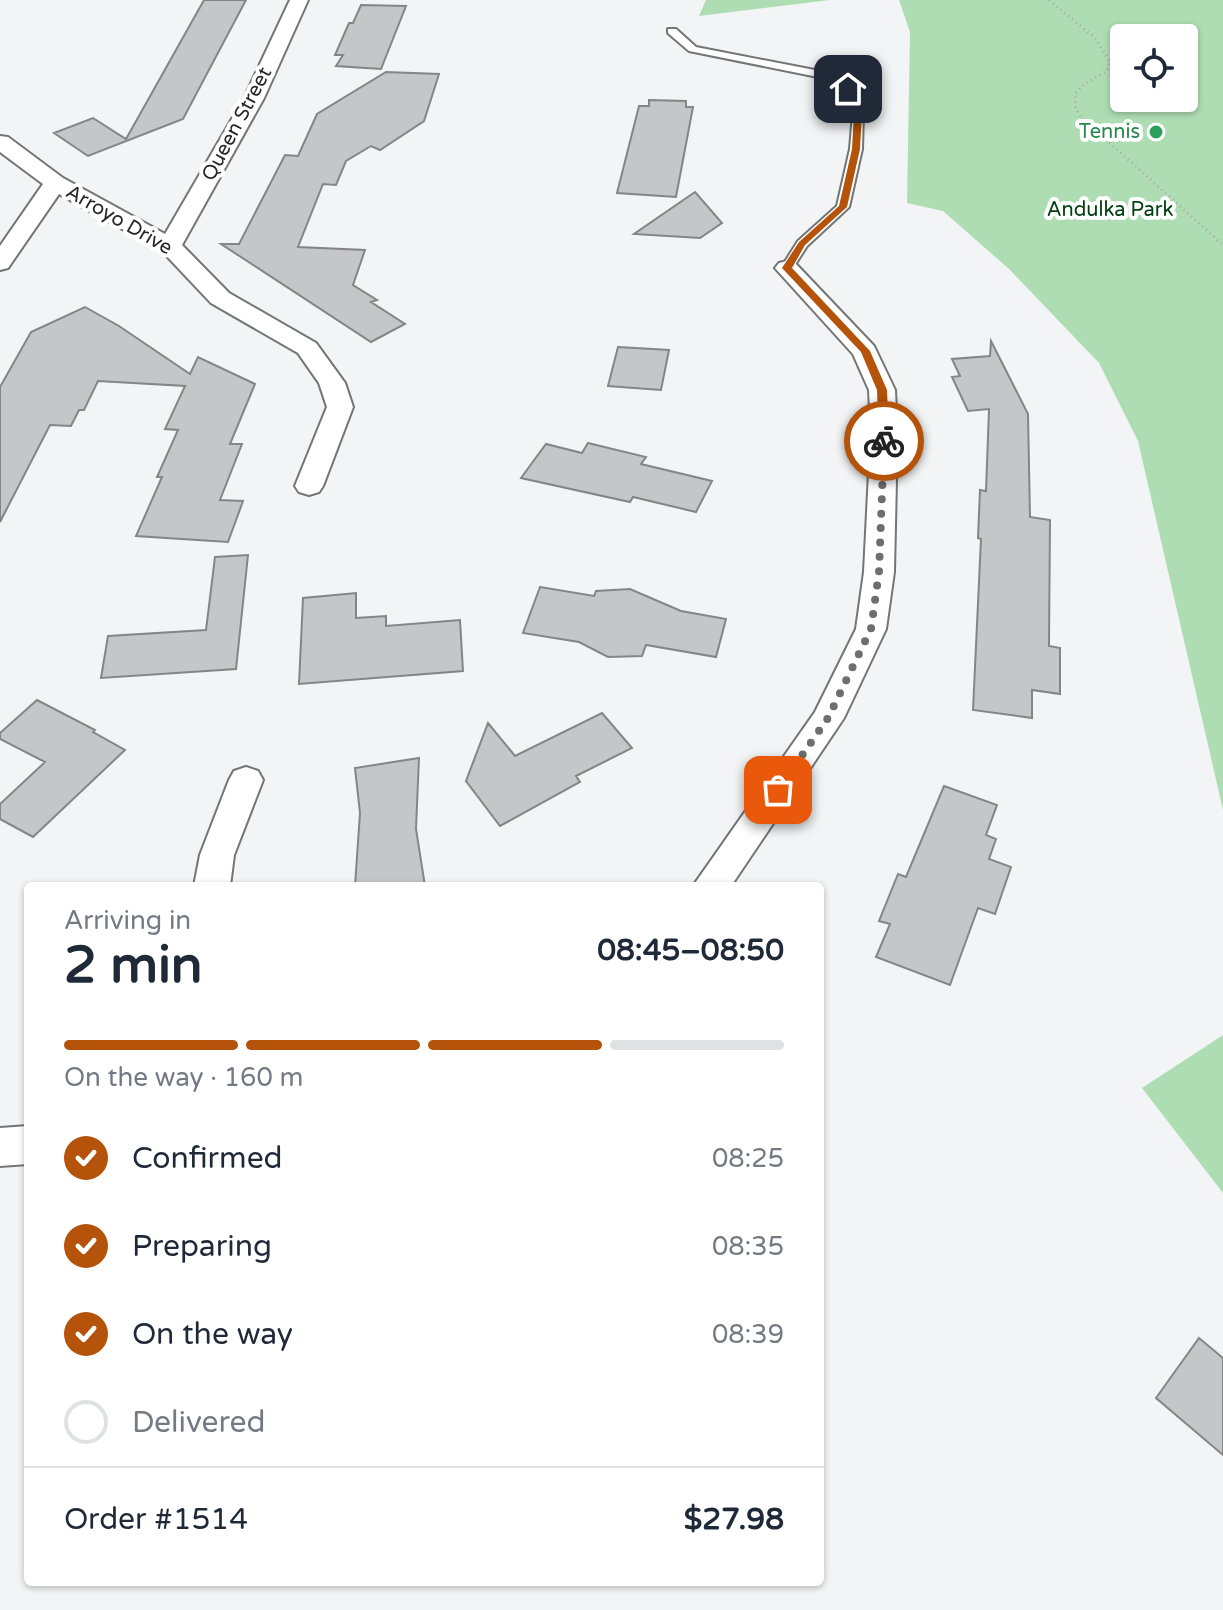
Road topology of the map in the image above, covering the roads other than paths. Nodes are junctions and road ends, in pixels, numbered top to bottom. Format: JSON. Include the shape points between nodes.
{"nodes":[{"id":1,"x":299,"y":0,"type":"edge"},
{"id":2,"x":672,"y":31,"type":"dead end"},
{"id":3,"x":0,"y":142,"type":"edge"},
{"id":4,"x":55,"y":183,"type":"junction"},
{"id":5,"x":170,"y":246,"type":"junction"},
{"id":6,"x":0,"y":263,"type":"edge"},
{"id":7,"x":787,"y":268,"type":"joint"},
{"id":8,"x":309,"y":486,"type":"dead end"},
{"id":9,"x":246,"y":780,"type":"dead end"},
{"id":10,"x":213,"y":882,"type":"edge"},
{"id":11,"x":714,"y":882,"type":"edge"},
{"id":12,"x":24,"y":1145,"type":"edge"},
{"id":13,"x":0,"y":1147,"type":"edge"}],
"edges":[{"from":1,"to":5,"type":"street","name":"Queen Street","via":[[254,98]]},
{"from":2,"to":7,"type":"lane","via":[[693,49],[821,74],[853,97],[858,113],[856,149],[843,207],[802,244]]},
{"from":3,"to":4,"type":"street","name":"Arroyo Drive"},
{"from":4,"to":5,"type":"street","name":"Arroyo Drive"},
{"from":4,"to":6,"type":"street"},
{"from":5,"to":8,"type":"street","name":"Arroyo Drive","via":[[220,298],[307,348],[332,383],[340,407]]},
{"from":7,"to":11,"type":"street","via":[[865,351],[882,390],[879,572],[871,629],[828,718]]},
{"from":9,"to":10,"type":"street","via":[[217,855]]},
{"from":12,"to":13,"type":"street"}]}
